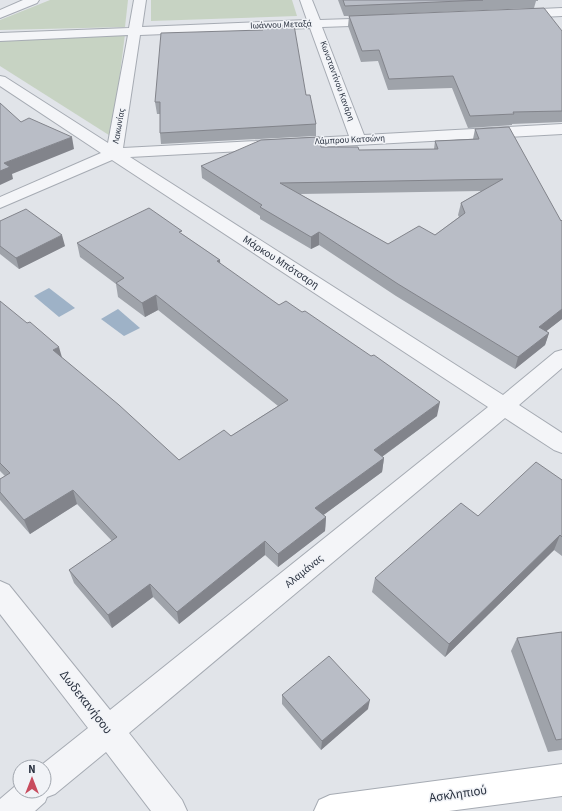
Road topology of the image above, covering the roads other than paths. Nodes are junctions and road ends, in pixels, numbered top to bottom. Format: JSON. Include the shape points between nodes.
{"nodes":[{"id":1,"x":33,"y":0,"type":"edge"},
{"id":2,"x":140,"y":0,"type":"edge"},
{"id":3,"x":306,"y":0,"type":"edge"},
{"id":4,"x":556,"y":0,"type":"edge"},
{"id":5,"x":562,"y":7,"type":"edge"},
{"id":6,"x":562,"y":12,"type":"edge"},
{"id":7,"x":0,"y":14,"type":"edge"},
{"id":8,"x":506,"y":14,"type":"edge"},
{"id":9,"x":387,"y":20,"type":"edge"},
{"id":10,"x":316,"y":24,"type":"junction"},
{"id":11,"x":135,"y":31,"type":"junction"},
{"id":12,"x":0,"y":37,"type":"edge"},
{"id":13,"x":0,"y":80,"type":"edge"},
{"id":14,"x":562,"y":129,"type":"edge"},
{"id":15,"x":358,"y":140,"type":"junction"},
{"id":16,"x":114,"y":153,"type":"junction"},
{"id":17,"x":0,"y":203,"type":"edge"},
{"id":18,"x":562,"y":357,"type":"edge"},
{"id":19,"x":503,"y":407,"type":"junction"},
{"id":20,"x":562,"y":444,"type":"edge"},
{"id":21,"x":0,"y":593,"type":"edge"},
{"id":22,"x":109,"y":730,"type":"junction"},
{"id":23,"x":52,"y":776,"type":"edge"},
{"id":24,"x":562,"y":780,"type":"edge"},
{"id":25,"x":24,"y":799,"type":"edge"},
{"id":26,"x":10,"y":811,"type":"edge"},
{"id":27,"x":171,"y":811,"type":"edge"},
{"id":28,"x":330,"y":811,"type":"edge"}],
"edges":[{"from":1,"to":7,"type":"street"},
{"from":2,"to":11,"type":"street","name":"Λακωνίας"},
{"from":3,"to":10,"type":"street","name":"Κωνσταντίνου Κανάρη"},
{"from":4,"to":5,"type":"street"},
{"from":6,"to":8,"type":"street"},
{"from":9,"to":10,"type":"street","name":"Ιωάννου Μεταξά"},
{"from":10,"to":11,"type":"street","name":"Ιωάννου Μεταξά"},
{"from":10,"to":15,"type":"street","name":"Κωνσταντίνου Κανάρη"},
{"from":11,"to":12,"type":"street","name":"Ιωάννου Μεταξά"},
{"from":11,"to":16,"type":"street","name":"Λακωνίας"},
{"from":13,"to":16,"type":"street","name":"Μάρκου Μπότσαρη"},
{"from":14,"to":15,"type":"street","name":"Λάμπρου Κατσώνη"},
{"from":15,"to":16,"type":"street","name":"Λάμπρου Κατσώνη"},
{"from":16,"to":17,"type":"street","name":"Λακωνίας"},
{"from":16,"to":19,"type":"street","name":"Μάρκου Μπότσαρη"},
{"from":18,"to":19,"type":"street","name":"Αλαμάνας"},
{"from":19,"to":20,"type":"street","name":"Μάρκου Μπότσαρη"},
{"from":19,"to":22,"type":"street","name":"Αλαμάνας"},
{"from":21,"to":22,"type":"street","name":"Δωδεκανήσου"},
{"from":22,"to":23,"type":"street","name":"Αλαμάνας"},
{"from":22,"to":27,"type":"street","name":"Δωδεκανήσου"},
{"from":24,"to":28,"type":"street","name":"Ασκληπιού"},
{"from":25,"to":26,"type":"street"}]}
